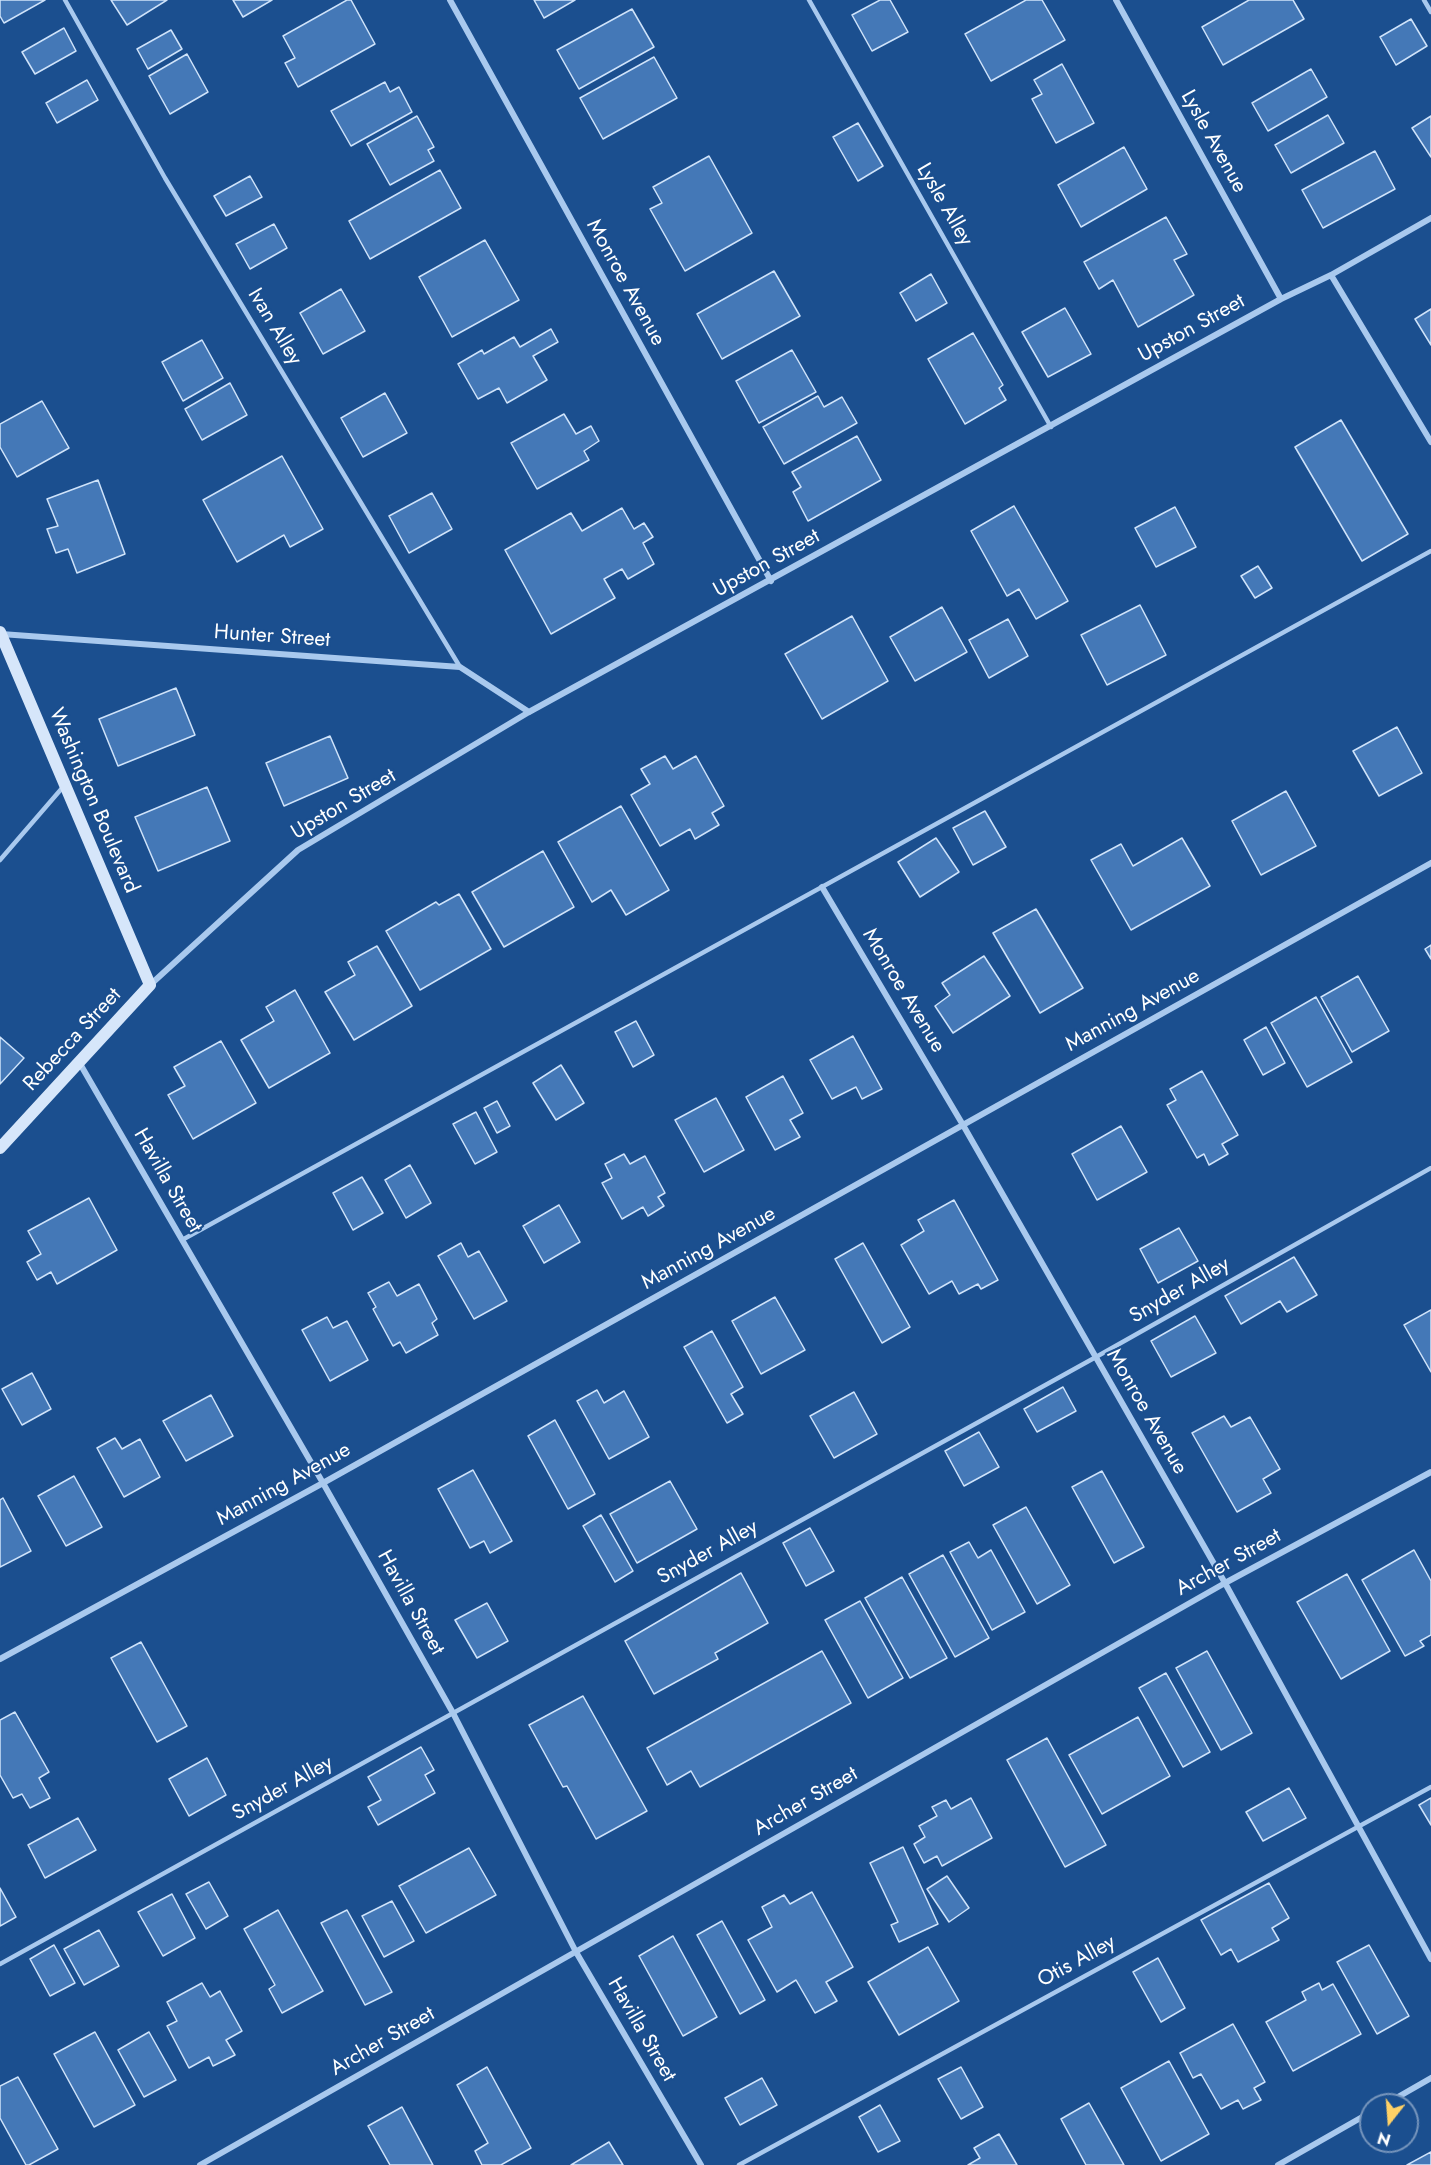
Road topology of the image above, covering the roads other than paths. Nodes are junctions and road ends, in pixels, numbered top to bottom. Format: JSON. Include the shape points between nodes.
{"nodes":[{"id":1,"x":65,"y":0,"type":"edge"},
{"id":2,"x":450,"y":0,"type":"edge"},
{"id":3,"x":809,"y":0,"type":"edge"},
{"id":4,"x":1116,"y":0,"type":"edge"},
{"id":5,"x":1424,"y":0,"type":"edge"},
{"id":6,"x":1431,"y":12,"type":"edge"},
{"id":7,"x":1431,"y":218,"type":"edge"},
{"id":8,"x":1331,"y":275,"type":"junction"},
{"id":9,"x":1281,"y":299,"type":"junction"},
{"id":10,"x":1051,"y":427,"type":"junction"},
{"id":11,"x":1431,"y":442,"type":"edge"},
{"id":12,"x":1431,"y":551,"type":"edge"},
{"id":13,"x":771,"y":581,"type":"junction"},
{"id":14,"x":0,"y":634,"type":"edge"},
{"id":15,"x":460,"y":667,"type":"junction"},
{"id":16,"x":529,"y":712,"type":"junction"},
{"id":17,"x":65,"y":785,"type":"junction"},
{"id":18,"x":0,"y":860,"type":"edge"},
{"id":19,"x":1431,"y":863,"type":"edge"},
{"id":20,"x":822,"y":887,"type":"junction"},
{"id":21,"x":150,"y":985,"type":"junction"},
{"id":22,"x":79,"y":1062,"type":"junction"},
{"id":23,"x":963,"y":1125,"type":"junction"},
{"id":24,"x":0,"y":1148,"type":"edge"},
{"id":25,"x":1431,"y":1167,"type":"edge"},
{"id":26,"x":182,"y":1240,"type":"junction"},
{"id":27,"x":1096,"y":1357,"type":"junction"},
{"id":28,"x":1431,"y":1472,"type":"edge"},
{"id":29,"x":323,"y":1483,"type":"junction"},
{"id":30,"x":1225,"y":1583,"type":"junction"},
{"id":31,"x":0,"y":1659,"type":"edge"},
{"id":32,"x":453,"y":1713,"type":"junction"},
{"id":33,"x":1431,"y":1787,"type":"edge"},
{"id":34,"x":1359,"y":1828,"type":"junction"},
{"id":35,"x":576,"y":1952,"type":"junction"},
{"id":36,"x":1431,"y":1959,"type":"edge"},
{"id":37,"x":0,"y":1964,"type":"edge"},
{"id":38,"x":1431,"y":2078,"type":"edge"},
{"id":39,"x":1405,"y":2093,"type":"edge"},
{"id":40,"x":1359,"y":2119,"type":"edge"},
{"id":41,"x":200,"y":2165,"type":"edge"},
{"id":42,"x":701,"y":2165,"type":"edge"},
{"id":43,"x":739,"y":2165,"type":"edge"},
{"id":44,"x":1278,"y":2165,"type":"edge"}],
"edges":[{"from":1,"to":15,"type":"lane","name":"Ivan Alley","via":[[165,178]]},
{"from":2,"to":13,"type":"street","name":"Monroe Avenue"},
{"from":3,"to":10,"type":"lane","name":"Lysle Alley"},
{"from":4,"to":9,"type":"street","name":"Lysle Avenue"},
{"from":5,"to":6,"type":"lane"},
{"from":7,"to":8,"type":"street","name":"Upston Street"},
{"from":8,"to":9,"type":"street","name":"Upston Street"},
{"from":8,"to":11,"type":"street"},
{"from":9,"to":10,"type":"street","name":"Upston Street"},
{"from":10,"to":13,"type":"street","name":"Upston Street"},
{"from":12,"to":20,"type":"lane"},
{"from":13,"to":16,"type":"street","name":"Upston Street"},
{"from":14,"to":15,"type":"street","name":"Hunter Street"},
{"from":14,"to":17,"type":"street","name":"Washington Boulevard"},
{"from":15,"to":16,"type":"street","name":"Hunter Street"},
{"from":16,"to":21,"type":"street","name":"Upston Street","via":[[298,850]]},
{"from":17,"to":18,"type":"lane"},
{"from":17,"to":21,"type":"street","name":"Washington Boulevard"},
{"from":19,"to":23,"type":"street","name":"Manning Avenue"},
{"from":20,"to":23,"type":"street","name":"Monroe Avenue"},
{"from":20,"to":26,"type":"lane"},
{"from":21,"to":22,"type":"street","name":"Rebecca Street"},
{"from":22,"to":24,"type":"street","name":"Rebecca Street"},
{"from":22,"to":26,"type":"street","name":"Havilla Street"},
{"from":23,"to":27,"type":"street","name":"Monroe Avenue"},
{"from":23,"to":29,"type":"street","name":"Manning Avenue"},
{"from":25,"to":27,"type":"lane","name":"Snyder Alley"},
{"from":26,"to":29,"type":"street","name":"Havilla Street"},
{"from":27,"to":30,"type":"street","name":"Monroe Avenue"},
{"from":27,"to":32,"type":"lane","name":"Snyder Alley"},
{"from":28,"to":30,"type":"street","name":"Archer Street"},
{"from":29,"to":31,"type":"street","name":"Manning Avenue"},
{"from":29,"to":32,"type":"street","name":"Havilla Street"},
{"from":30,"to":34,"type":"street","name":"Monroe Avenue"},
{"from":30,"to":35,"type":"street","name":"Archer Street"},
{"from":32,"to":35,"type":"street","name":"Havilla Street"},
{"from":32,"to":37,"type":"lane","name":"Snyder Alley"},
{"from":33,"to":34,"type":"lane","name":"Otis Alley"},
{"from":34,"to":36,"type":"street","name":"Monroe Avenue"},
{"from":34,"to":43,"type":"lane","name":"Otis Alley"},
{"from":35,"to":41,"type":"street","name":"Archer Street"},
{"from":35,"to":42,"type":"street","name":"Havilla Street"},
{"from":38,"to":39,"type":"street"},
{"from":40,"to":44,"type":"street"}]}
